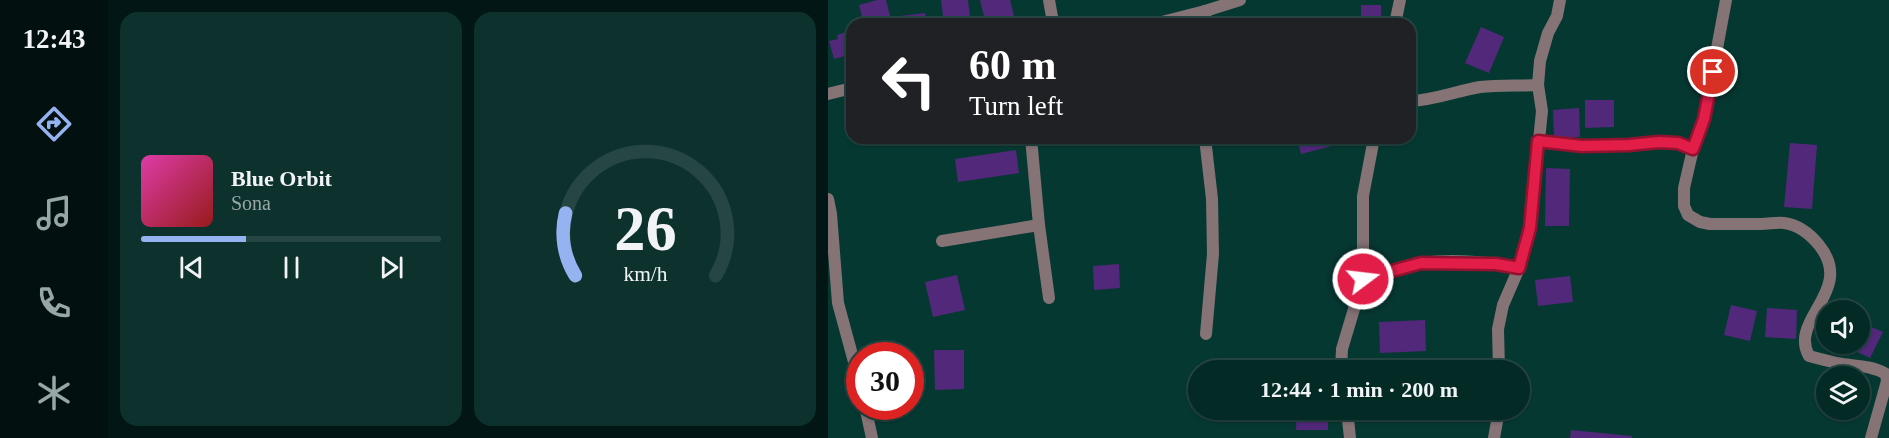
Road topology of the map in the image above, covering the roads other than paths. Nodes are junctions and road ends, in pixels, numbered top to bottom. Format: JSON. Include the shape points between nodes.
{"nodes":[{"id":1,"x":1049,"y":0,"type":"edge"},
{"id":2,"x":1240,"y":0,"type":"edge"},
{"id":3,"x":1400,"y":0,"type":"edge"},
{"id":4,"x":1560,"y":0,"type":"edge"},
{"id":5,"x":1726,"y":0,"type":"edge"},
{"id":6,"x":1053,"y":18,"type":"edge"},
{"id":7,"x":1205,"y":18,"type":"edge"},
{"id":8,"x":1396,"y":18,"type":"edge"},
{"id":9,"x":1538,"y":86,"type":"junction"},
{"id":10,"x":846,"y":90,"type":"edge"},
{"id":11,"x":828,"y":94,"type":"edge"},
{"id":12,"x":1416,"y":100,"type":"edge"},
{"id":13,"x":1538,"y":141,"type":"junction"},
{"id":14,"x":1032,"y":144,"type":"edge"},
{"id":15,"x":1206,"y":144,"type":"edge"},
{"id":16,"x":1373,"y":144,"type":"edge"},
{"id":17,"x":1693,"y":149,"type":"junction"},
{"id":18,"x":828,"y":199,"type":"edge"},
{"id":19,"x":1039,"y":225,"type":"junction"},
{"id":20,"x":942,"y":241,"type":"dead end"},
{"id":21,"x":1519,"y":268,"type":"junction"},
{"id":22,"x":1363,"y":279,"type":"junction"},
{"id":23,"x":1049,"y":298,"type":"dead end"},
{"id":24,"x":1206,"y":334,"type":"dead end"},
{"id":25,"x":849,"y":342,"type":"edge"},
{"id":26,"x":1341,"y":360,"type":"edge"},
{"id":27,"x":1499,"y":360,"type":"edge"},
{"id":28,"x":868,"y":420,"type":"edge"},
{"id":29,"x":1348,"y":420,"type":"edge"},
{"id":30,"x":1497,"y":420,"type":"edge"},
{"id":31,"x":872,"y":438,"type":"edge"},
{"id":32,"x":1350,"y":438,"type":"edge"},
{"id":33,"x":1494,"y":438,"type":"edge"},
{"id":34,"x":1871,"y":438,"type":"edge"}],
"edges":[{"from":1,"to":6,"type":"street"},
{"from":2,"to":7,"type":"street"},
{"from":3,"to":8,"type":"street"},
{"from":4,"to":9,"type":"street","via":[[1540,61]]},
{"from":5,"to":17,"type":"street","via":[[1704,119]]},
{"from":9,"to":12,"type":"street","via":[[1480,87]]},
{"from":9,"to":13,"type":"street","via":[[1542,111]]},
{"from":10,"to":11,"type":"street"},
{"from":13,"to":17,"type":"street","via":[[1582,146],[1659,142]]},
{"from":13,"to":21,"type":"street","via":[[1530,228]]},
{"from":14,"to":19,"type":"street"},
{"from":15,"to":24,"type":"street","via":[[1213,243]]},
{"from":16,"to":22,"type":"street","via":[[1363,196]]},
{"from":17,"to":34,"type":"street","via":[[1684,188],[1688,216],[1710,224],[1784,223],[1802,229],[1814,239],[1830,262],[1831,281],[1804,347],[1809,356],[1886,374]]},
{"from":18,"to":25,"type":"street","via":[[838,303]]},
{"from":19,"to":20,"type":"street"},
{"from":19,"to":23,"type":"street"},
{"from":21,"to":22,"type":"street","via":[[1421,263]]},
{"from":21,"to":27,"type":"street","via":[[1503,304],[1498,329]]},
{"from":22,"to":26,"type":"street"},
{"from":28,"to":31,"type":"street"},
{"from":29,"to":32,"type":"street"},
{"from":30,"to":33,"type":"street"}]}
